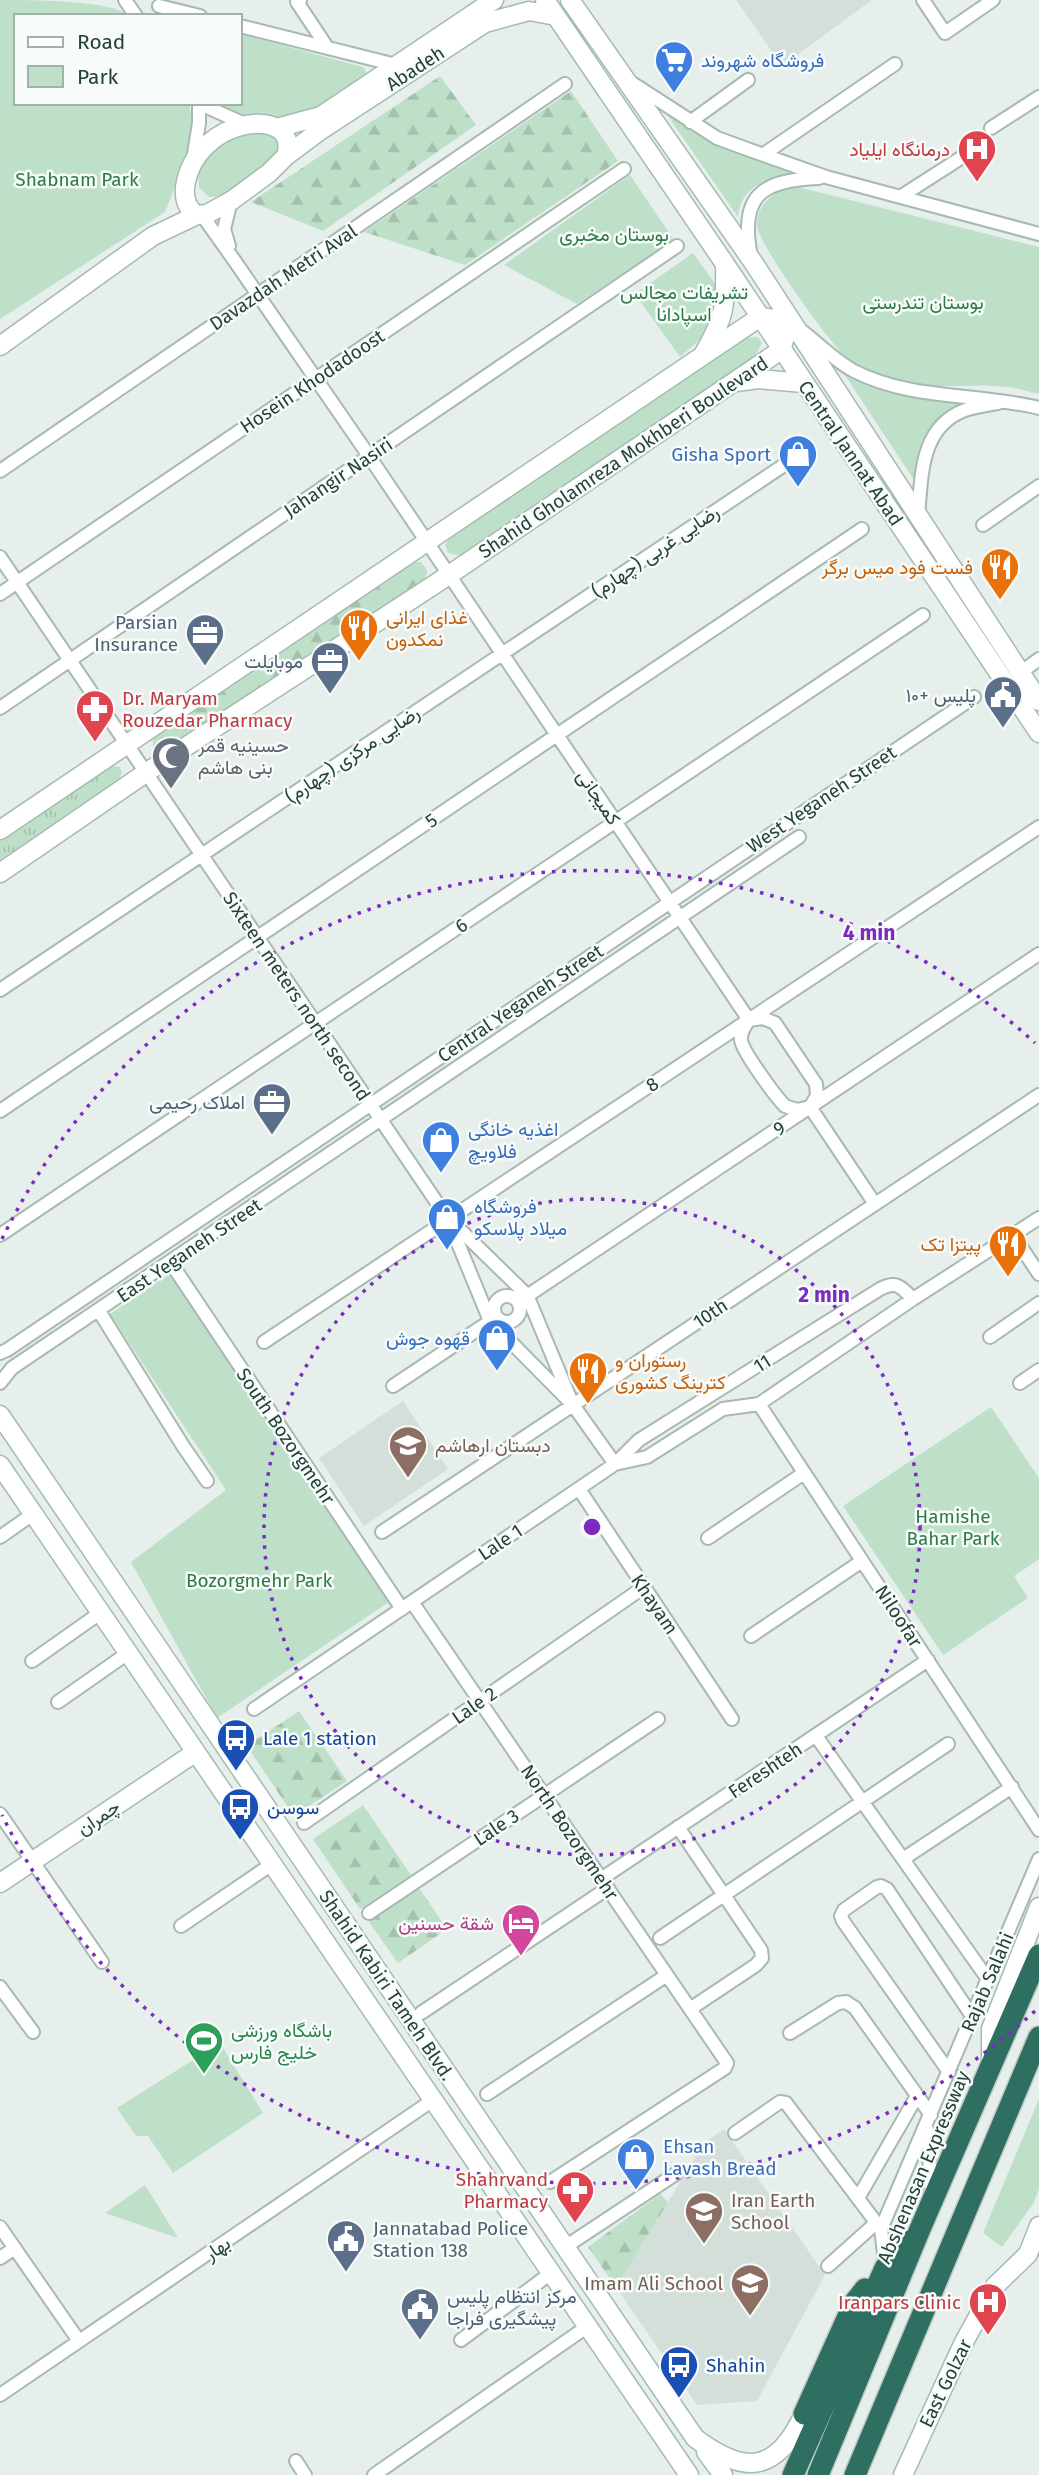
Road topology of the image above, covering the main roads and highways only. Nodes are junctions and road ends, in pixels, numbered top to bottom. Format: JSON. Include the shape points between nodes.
{"nodes":[{"id":1,"x":545,"y":0,"type":"edge"},
{"id":2,"x":570,"y":0,"type":"edge"},
{"id":3,"x":493,"y":1,"type":"edge"},
{"id":4,"x":556,"y":16,"type":"junction"},
{"id":5,"x":503,"y":17,"type":"junction"},
{"id":6,"x":277,"y":128,"type":"junction"},
{"id":7,"x":286,"y":156,"type":"junction"},
{"id":8,"x":185,"y":199,"type":"junction"},
{"id":9,"x":199,"y":215,"type":"junction"},
{"id":10,"x":153,"y":236,"type":"junction"},
{"id":11,"x":725,"y":264,"type":"junction"},
{"id":12,"x":760,"y":317,"type":"junction"},
{"id":13,"x":790,"y":321,"type":"junction"},
{"id":14,"x":0,"y":346,"type":"edge"},
{"id":15,"x":781,"y":350,"type":"junction"},
{"id":16,"x":702,"y":358,"type":"junction"},
{"id":17,"x":733,"y":383,"type":"junction"},
{"id":18,"x":804,"y":383,"type":"junction"},
{"id":19,"x":1039,"y":701,"type":"edge"},
{"id":20,"x":1039,"y":733,"type":"edge"},
{"id":21,"x":0,"y":830,"type":"edge"},
{"id":22,"x":0,"y":873,"type":"edge"},
{"id":23,"x":0,"y":1415,"type":"edge"},
{"id":24,"x":0,"y":1465,"type":"edge"},
{"id":25,"x":195,"y":1752,"type":"junction"},
{"id":26,"x":254,"y":1790,"type":"junction"},
{"id":27,"x":233,"y":1805,"type":"junction"},
{"id":28,"x":0,"y":1883,"type":"edge"},
{"id":29,"x":1039,"y":1907,"type":"edge"},
{"id":30,"x":1039,"y":1955,"type":"edge"},
{"id":31,"x":1039,"y":2036,"type":"edge"},
{"id":32,"x":1039,"y":2046,"type":"edge"},
{"id":33,"x":991,"y":2064,"type":"junction"},
{"id":34,"x":1023,"y":2075,"type":"junction"},
{"id":35,"x":1039,"y":2227,"type":"edge"},
{"id":36,"x":920,"y":2229,"type":"junction"},
{"id":37,"x":1033,"y":2258,"type":"edge"},
{"id":38,"x":886,"y":2267,"type":"junction"},
{"id":39,"x":804,"y":2414,"type":"joint"},
{"id":40,"x":695,"y":2438,"type":"junction"},
{"id":41,"x":689,"y":2475,"type":"edge"},
{"id":42,"x":723,"y":2475,"type":"edge"},
{"id":43,"x":793,"y":2475,"type":"edge"},
{"id":44,"x":818,"y":2475,"type":"edge"},
{"id":45,"x":855,"y":2475,"type":"edge"},
{"id":46,"x":903,"y":2475,"type":"edge"}],
"edges":[{"from":1,"to":4,"type":"main road","name":"Central Jannat Abad"},
{"from":2,"to":13,"type":"main road","name":"Central Jannat Abad"},
{"from":3,"to":5,"type":"main road"},
{"from":3,"to":6,"type":"main road","name":"Abadeh","via":[[321,117]]},
{"from":4,"to":5,"type":"main road","name":"Abadeh","via":[[529,11]]},
{"from":4,"to":11,"type":"main road","name":"Central Jannat Abad"},
{"from":5,"to":7,"type":"main road","name":"Abadeh","via":[[475,29]]},
{"from":6,"to":7,"type":"main road","via":[[289,139]]},
{"from":6,"to":8,"type":"main road","name":"Abadeh","via":[[247,125],[220,134],[193,161]]},
{"from":7,"to":9,"type":"main road","name":"Abadeh","via":[[231,201]]},
{"from":8,"to":9,"type":"main road"},
{"from":8,"to":10,"type":"main road"},
{"from":9,"to":10,"type":"main road","name":"Abadeh"},
{"from":10,"to":14,"type":"main road"},
{"from":11,"to":12,"type":"main road","name":"Central Jannat Abad"},
{"from":11,"to":16,"type":"main road","via":[[726,302]]},
{"from":12,"to":13,"type":"main road"},
{"from":12,"to":15,"type":"main road","name":"Central Jannat Abad"},
{"from":12,"to":16,"type":"main road","name":"Shahid Gholamreza Mokhberi Boulevard"},
{"from":13,"to":15,"type":"main road","name":"Shahid Gholamreza Mokhberi Boulevard"},
{"from":13,"to":19,"type":"main road","name":"Central Jannat Abad"},
{"from":15,"to":17,"type":"main road","name":"Shahid Gholamreza Mokhberi Boulevard"},
{"from":15,"to":18,"type":"main road","name":"Central Jannat Abad"},
{"from":16,"to":21,"type":"main road","name":"Shahid Gholamreza Mokhberi Boulevard"},
{"from":17,"to":18,"type":"main road","via":[[758,379]]},
{"from":17,"to":22,"type":"main road","name":"Shahid Gholamreza Mokhberi Boulevard"},
{"from":18,"to":20,"type":"main road","name":"Central Jannat Abad"},
{"from":23,"to":26,"type":"main road","name":"Shahid Kabiri Tameh Blvd."},
{"from":24,"to":25,"type":"main road","name":"Shahid Kabiri Tameh Blvd."},
{"from":25,"to":27,"type":"main road","name":"Shahid Kabiri Tameh Blvd."},
{"from":25,"to":28,"type":"main road","name":"چمران"},
{"from":26,"to":27,"type":"main road","via":[[239,1791]]},
{"from":26,"to":40,"type":"main road","name":"Shahid Kabiri Tameh Blvd."},
{"from":27,"to":41,"type":"main road","name":"Shahid Kabiri Tameh Blvd."},
{"from":29,"to":33,"type":"main road","via":[[990,2029]]},
{"from":30,"to":33,"type":"highway","name":"Abshenasan Expressway"},
{"from":31,"to":34,"type":"highway"},
{"from":32,"to":34,"type":"main road"},
{"from":33,"to":36,"type":"highway","name":"Abshenasan Expressway"},
{"from":34,"to":45,"type":"highway"},
{"from":35,"to":37,"type":"main road","name":"East Golzar"},
{"from":36,"to":38,"type":"highway"},
{"from":36,"to":44,"type":"highway","name":"Abshenasan Expressway"},
{"from":37,"to":46,"type":"main road","name":"East Golzar","via":[[995,2286]]},
{"from":38,"to":39,"type":"highway","via":[[854,2303]]},
{"from":38,"to":43,"type":"highway"},
{"from":39,"to":40,"type":"main road","name":"Shahid Kabiri Tameh Blvd.","via":[[783,2448],[761,2463],[724,2460]]},
{"from":40,"to":42,"type":"main road"}]}
